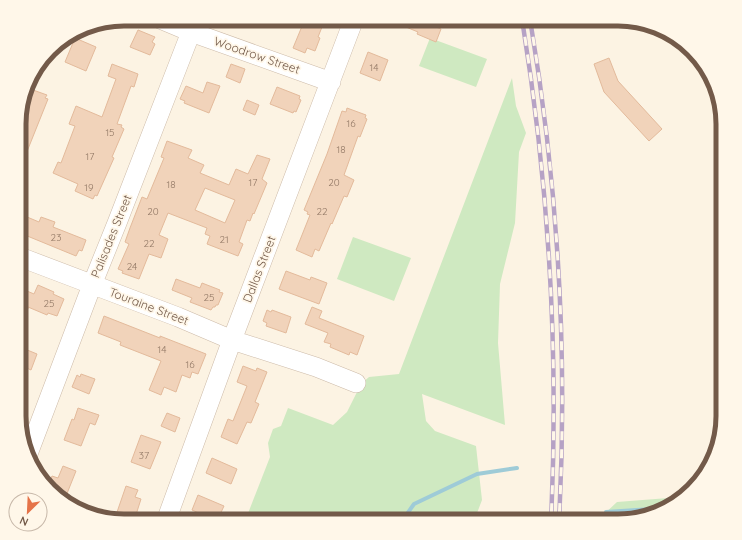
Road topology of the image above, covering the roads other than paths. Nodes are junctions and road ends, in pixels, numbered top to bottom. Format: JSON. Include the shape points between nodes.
{"nodes":[{"id":1,"x":193,"y":26,"type":"edge"},
{"id":2,"x":351,"y":26,"type":"edge"},
{"id":3,"x":331,"y":82,"type":"junction"},
{"id":4,"x":26,"y":259,"type":"edge"},
{"id":5,"x":92,"y":285,"type":"junction"},
{"id":6,"x":232,"y":340,"type":"junction"},
{"id":7,"x":356,"y":383,"type":"dead end"},
{"id":8,"x":31,"y":447,"type":"edge"},
{"id":9,"x":169,"y":514,"type":"edge"}],
"edges":[{"from":1,"to":3,"type":"street","name":"Woodrow Street"},
{"from":1,"to":5,"type":"street","name":"Palisades Street"},
{"from":2,"to":3,"type":"street","name":"Dallas Street"},
{"from":3,"to":6,"type":"street","name":"Dallas Street"},
{"from":4,"to":5,"type":"street","name":"Touraine Street"},
{"from":5,"to":6,"type":"street","name":"Touraine Street"},
{"from":5,"to":8,"type":"street","name":"Palisades Street"},
{"from":6,"to":7,"type":"street","name":"Touraine Street"},
{"from":6,"to":9,"type":"street","name":"Dallas Street"}]}
